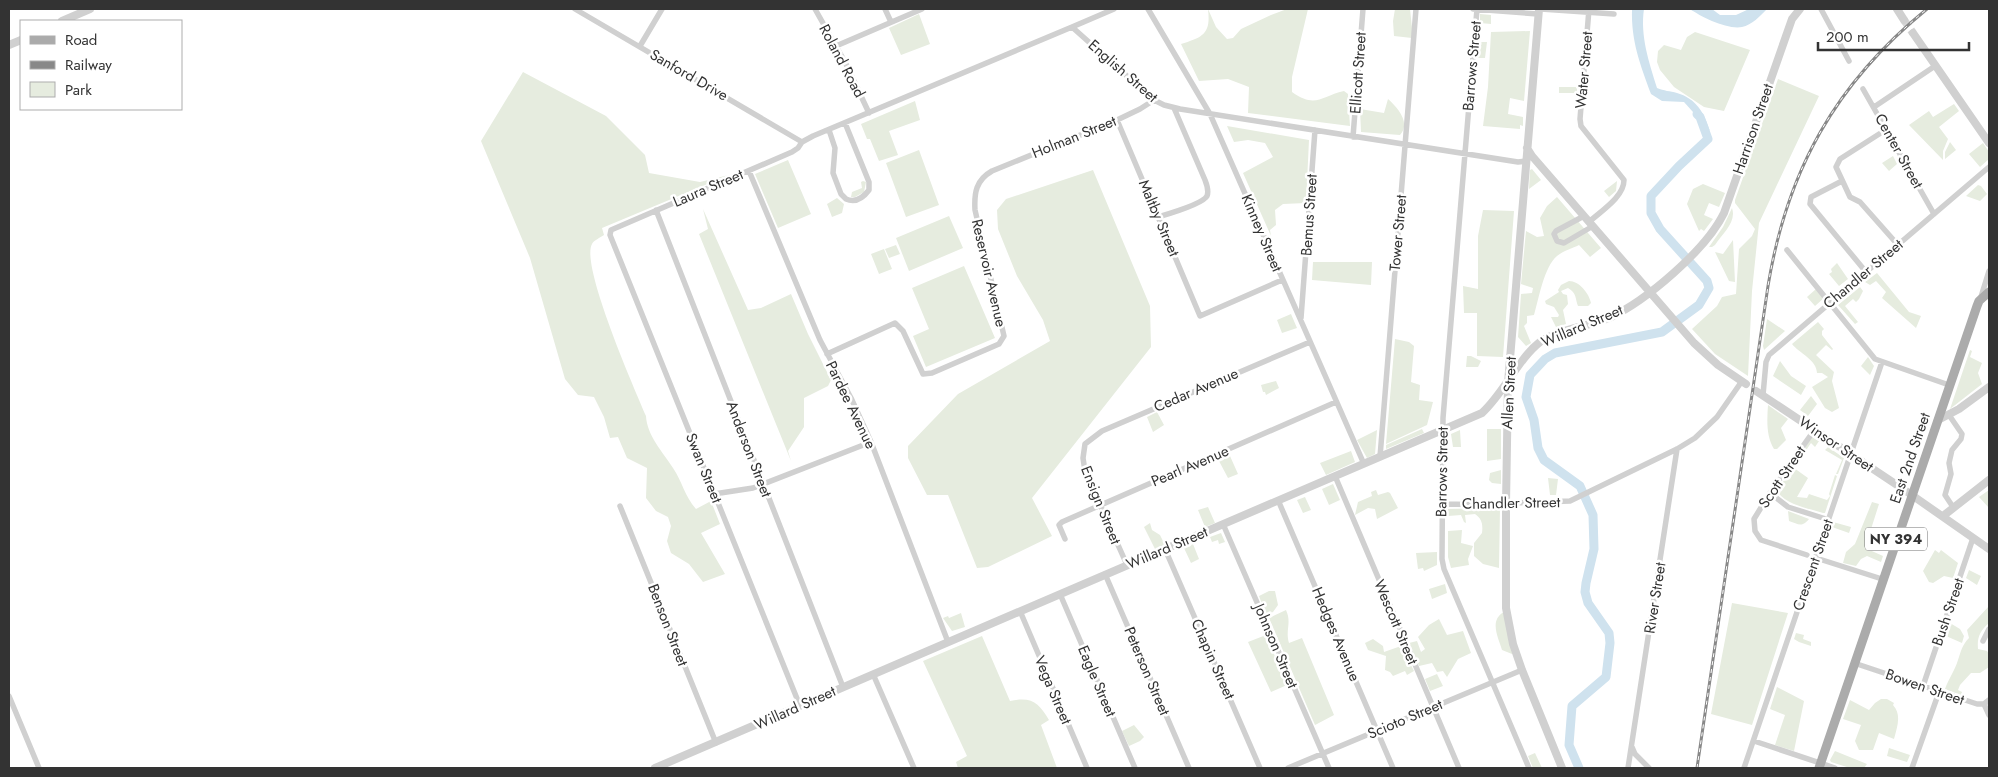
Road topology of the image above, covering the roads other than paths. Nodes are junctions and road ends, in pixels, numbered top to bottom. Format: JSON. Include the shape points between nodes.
{"nodes":[{"id":1,"x":90,"y":9,"type":"edge"},
{"id":2,"x":576,"y":9,"type":"edge"},
{"id":3,"x":662,"y":9,"type":"edge"},
{"id":4,"x":815,"y":9,"type":"edge"},
{"id":5,"x":884,"y":9,"type":"edge"},
{"id":6,"x":922,"y":9,"type":"edge"},
{"id":7,"x":1114,"y":9,"type":"edge"},
{"id":8,"x":1148,"y":9,"type":"edge"},
{"id":9,"x":1363,"y":9,"type":"edge"},
{"id":10,"x":1416,"y":9,"type":"edge"},
{"id":11,"x":1800,"y":9,"type":"edge"},
{"id":12,"x":1821,"y":9,"type":"edge"},
{"id":13,"x":1897,"y":9,"type":"edge"},
{"id":14,"x":1475,"y":10,"type":"edge"},
{"id":15,"x":1539,"y":10,"type":"edge"},
{"id":16,"x":1589,"y":11,"type":"edge"},
{"id":17,"x":1614,"y":14,"type":"dead end"},
{"id":18,"x":64,"y":20,"type":"edge"},
{"id":19,"x":1904,"y":20,"type":"tunnel mouth"},
{"id":20,"x":891,"y":22,"type":"junction"},
{"id":21,"x":1072,"y":27,"type":"junction"},
{"id":22,"x":1913,"y":33,"type":"tunnel mouth"},
{"id":23,"x":640,"y":46,"type":"junction"},
{"id":24,"x":836,"y":46,"type":"junction"},
{"id":25,"x":1849,"y":61,"type":"dead end"},
{"id":26,"x":1935,"y":66,"type":"junction"},
{"id":27,"x":1863,"y":89,"type":"dead end"},
{"id":28,"x":1154,"y":100,"type":"junction"},
{"id":29,"x":1874,"y":107,"type":"junction"},
{"id":30,"x":1174,"y":108,"type":"junction"},
{"id":31,"x":869,"y":113,"type":"junction"},
{"id":32,"x":1210,"y":114,"type":"junction"},
{"id":33,"x":1117,"y":120,"type":"junction"},
{"id":34,"x":845,"y":123,"type":"junction"},
{"id":35,"x":1887,"y":129,"type":"junction"},
{"id":36,"x":829,"y":130,"type":"junction"},
{"id":37,"x":1315,"y":130,"type":"junction"},
{"id":38,"x":1353,"y":137,"type":"junction"},
{"id":39,"x":802,"y":142,"type":"junction"},
{"id":40,"x":1989,"y":143,"type":"edge"},
{"id":41,"x":1406,"y":144,"type":"junction"},
{"id":42,"x":1527,"y":148,"type":"junction"},
{"id":43,"x":1465,"y":154,"type":"junction"},
{"id":44,"x":1527,"y":161,"type":"junction"},
{"id":45,"x":1537,"y":162,"type":"junction"},
{"id":46,"x":1989,"y":167,"type":"edge"},
{"id":47,"x":748,"y":171,"type":"junction"},
{"id":48,"x":992,"y":171,"type":"joint"},
{"id":49,"x":1550,"y":176,"type":"junction"},
{"id":50,"x":1842,"y":181,"type":"junction"},
{"id":51,"x":656,"y":210,"type":"junction"},
{"id":52,"x":1934,"y":214,"type":"junction"},
{"id":53,"x":1158,"y":217,"type":"junction"},
{"id":54,"x":1589,"y":221,"type":"junction"},
{"id":55,"x":1567,"y":225,"type":"junction"},
{"id":56,"x":611,"y":230,"type":"joint"},
{"id":57,"x":1574,"y":238,"type":"junction"},
{"id":58,"x":1898,"y":245,"type":"junction"},
{"id":59,"x":1787,"y":250,"type":"dead end"},
{"id":60,"x":1989,"y":271,"type":"edge"},
{"id":61,"x":1866,"y":272,"type":"junction"},
{"id":62,"x":1282,"y":280,"type":"junction"},
{"id":63,"x":1650,"y":292,"type":"junction"},
{"id":64,"x":1989,"y":292,"type":"edge"},
{"id":65,"x":1301,"y":300,"type":"junction"},
{"id":66,"x":1979,"y":301,"type":"junction"},
{"id":67,"x":1830,"y":302,"type":"junction"},
{"id":68,"x":1295,"y":308,"type":"junction"},
{"id":69,"x":1300,"y":320,"type":"junction"},
{"id":70,"x":1310,"y":342,"type":"junction"},
{"id":71,"x":826,"y":354,"type":"junction"},
{"id":72,"x":1882,"y":362,"type":"junction"},
{"id":73,"x":1508,"y":383,"type":"junction"},
{"id":74,"x":1744,"y":383,"type":"joint"},
{"id":75,"x":1950,"y":385,"type":"junction"},
{"id":76,"x":1989,"y":387,"type":"edge"},
{"id":77,"x":1760,"y":393,"type":"joint"},
{"id":78,"x":1336,"y":402,"type":"junction"},
{"id":79,"x":1949,"y":414,"type":"junction"},
{"id":80,"x":1938,"y":420,"type":"junction"},
{"id":81,"x":1815,"y":429,"type":"junction"},
{"id":82,"x":1442,"y":430,"type":"junction"},
{"id":83,"x":871,"y":442,"type":"junction"},
{"id":84,"x":1085,"y":444,"type":"joint"},
{"id":85,"x":1677,"y":449,"type":"junction"},
{"id":86,"x":1850,"y":453,"type":"junction"},
{"id":87,"x":1380,"y":457,"type":"junction"},
{"id":88,"x":1364,"y":464,"type":"junction"},
{"id":89,"x":1335,"y":476,"type":"junction"},
{"id":90,"x":1989,"y":480,"type":"edge"},
{"id":91,"x":763,"y":484,"type":"junction"},
{"id":92,"x":1770,"y":493,"type":"junction"},
{"id":93,"x":714,"y":494,"type":"junction"},
{"id":94,"x":1912,"y":494,"type":"junction"},
{"id":95,"x":1278,"y":500,"type":"junction"},
{"id":96,"x":1443,"y":504,"type":"junction"},
{"id":97,"x":1506,"y":504,"type":"junction"},
{"id":98,"x":1099,"y":505,"type":"junction"},
{"id":99,"x":620,"y":506,"type":"dead end"},
{"id":100,"x":1953,"y":507,"type":"junction"},
{"id":101,"x":1943,"y":516,"type":"junction"},
{"id":102,"x":1829,"y":520,"type":"junction"},
{"id":103,"x":1223,"y":524,"type":"junction"},
{"id":104,"x":1973,"y":538,"type":"junction"},
{"id":105,"x":1065,"y":539,"type":"dead end"},
{"id":106,"x":1988,"y":546,"type":"edge"},
{"id":107,"x":1165,"y":549,"type":"junction"},
{"id":108,"x":1807,"y":554,"type":"dead end"},
{"id":109,"x":1816,"y":558,"type":"junction"},
{"id":110,"x":1127,"y":565,"type":"junction"},
{"id":111,"x":1105,"y":574,"type":"junction"},
{"id":112,"x":1882,"y":579,"type":"junction"},
{"id":113,"x":1060,"y":594,"type":"junction"},
{"id":114,"x":1020,"y":611,"type":"junction"},
{"id":115,"x":1989,"y":629,"type":"edge"},
{"id":116,"x":1983,"y":641,"type":"dead end"},
{"id":117,"x":948,"y":642,"type":"junction"},
{"id":118,"x":1854,"y":663,"type":"junction"},
{"id":119,"x":1522,"y":670,"type":"junction"},
{"id":120,"x":873,"y":674,"type":"junction"},
{"id":121,"x":1492,"y":683,"type":"junction"},
{"id":122,"x":1923,"y":686,"type":"junction"},
{"id":123,"x":843,"y":687,"type":"junction"},
{"id":124,"x":1939,"y":692,"type":"junction"},
{"id":125,"x":9,"y":696,"type":"edge"},
{"id":126,"x":1987,"y":702,"type":"edge"},
{"id":127,"x":800,"y":706,"type":"junction"},
{"id":128,"x":1433,"y":708,"type":"junction"},
{"id":129,"x":1989,"y":715,"type":"edge"},
{"id":130,"x":1377,"y":731,"type":"junction"},
{"id":131,"x":1754,"y":741,"type":"junction"},
{"id":132,"x":716,"y":743,"type":"junction"},
{"id":133,"x":1632,"y":747,"type":"junction"},
{"id":134,"x":1322,"y":754,"type":"junction"},
{"id":135,"x":1820,"y":766,"type":"edge"},
{"id":136,"x":40,"y":768,"type":"edge"},
{"id":137,"x":655,"y":768,"type":"edge"},
{"id":138,"x":914,"y":768,"type":"edge"},
{"id":139,"x":1087,"y":768,"type":"edge"},
{"id":140,"x":1134,"y":768,"type":"edge"},
{"id":141,"x":1189,"y":768,"type":"edge"},
{"id":142,"x":1260,"y":768,"type":"edge"},
{"id":143,"x":1288,"y":768,"type":"edge"},
{"id":144,"x":1329,"y":768,"type":"edge"},
{"id":145,"x":1393,"y":768,"type":"edge"},
{"id":146,"x":1459,"y":768,"type":"edge"},
{"id":147,"x":1529,"y":768,"type":"edge"},
{"id":148,"x":1562,"y":768,"type":"edge"},
{"id":149,"x":1628,"y":768,"type":"edge"},
{"id":150,"x":1649,"y":768,"type":"edge"},
{"id":151,"x":1744,"y":768,"type":"edge"},
{"id":152,"x":1835,"y":768,"type":"edge"},
{"id":153,"x":1912,"y":768,"type":"edge"}],
"edges":[{"from":1,"to":18,"type":"street"},
{"from":2,"to":23,"type":"street","name":"Sanford Drive"},
{"from":3,"to":23,"type":"street"},
{"from":4,"to":24,"type":"street","name":"Roland Road"},
{"from":5,"to":20,"type":"street"},
{"from":6,"to":20,"type":"street"},
{"from":7,"to":21,"type":"street"},
{"from":8,"to":32,"type":"street","name":"Kinney Street"},
{"from":9,"to":38,"type":"street","name":"Ellicott Street"},
{"from":10,"to":41,"type":"street","name":"Tower Street"},
{"from":11,"to":63,"type":"street","name":"Harrison Street","via":[[1792,20],[1724,213],[1701,246]]},
{"from":12,"to":25,"type":"street"},
{"from":13,"to":19,"type":"street"},
{"from":14,"to":15,"type":"street"},
{"from":14,"to":43,"type":"street","name":"Barrows Street"},
{"from":15,"to":16,"type":"street"},
{"from":15,"to":42,"type":"street","name":"Allen Street"},
{"from":16,"to":17,"type":"street"},
{"from":16,"to":54,"type":"street","name":"Water Street","via":[[1581,126],[1624,180],[1619,194]]},
{"from":20,"to":24,"type":"street"},
{"from":21,"to":28,"type":"street","name":"English Street"},
{"from":21,"to":31,"type":"street"},
{"from":22,"to":26,"type":"street"},
{"from":23,"to":39,"type":"street","name":"Sanford Drive"},
{"from":24,"to":31,"type":"street","name":"Roland Road"},
{"from":26,"to":29,"type":"street"},
{"from":26,"to":40,"type":"street"},
{"from":27,"to":29,"type":"street","name":"Center Street"},
{"from":28,"to":30,"type":"street","name":"English Street"},
{"from":28,"to":33,"type":"street","name":"Holman Street"},
{"from":29,"to":35,"type":"street","name":"Center Street"},
{"from":30,"to":32,"type":"street","name":"English Street"},
{"from":30,"to":53,"type":"street","via":[[1208,192],[1205,199]]},
{"from":31,"to":34,"type":"street"},
{"from":32,"to":37,"type":"street","name":"English Street"},
{"from":32,"to":62,"type":"street","name":"Kinney Street"},
{"from":33,"to":48,"type":"street","name":"Holman Street"},
{"from":33,"to":53,"type":"street","name":"Maltby Street"},
{"from":34,"to":36,"type":"street"},
{"from":34,"to":36,"type":"street","via":[[868,182],[869,190],[860,199],[846,199],[835,180],[832,166],[835,148]]},
{"from":35,"to":50,"type":"street","via":[[1838,161],[1836,167]]},
{"from":35,"to":52,"type":"street","name":"Center Street"},
{"from":36,"to":39,"type":"street"},
{"from":37,"to":38,"type":"street","name":"English Street"},
{"from":37,"to":65,"type":"street","name":"Bemus Street"},
{"from":38,"to":41,"type":"street","name":"English Street"},
{"from":39,"to":47,"type":"street","name":"Laura Street","via":[[795,150]]},
{"from":41,"to":43,"type":"street","name":"English Street"},
{"from":41,"to":87,"type":"street","name":"Tower Street"},
{"from":42,"to":44,"type":"street","name":"Allen Street"},
{"from":42,"to":45,"type":"street"},
{"from":43,"to":44,"type":"street","name":"English Street"},
{"from":43,"to":82,"type":"street","name":"Barrows Street"},
{"from":44,"to":45,"type":"street"},
{"from":44,"to":49,"type":"street","via":[[1546,177]]},
{"from":44,"to":73,"type":"street","name":"Allen Street"},
{"from":45,"to":49,"type":"street"},
{"from":46,"to":52,"type":"street","name":"Chandler Street"},
{"from":47,"to":51,"type":"street","name":"Laura Street"},
{"from":47,"to":71,"type":"street","name":"Pardee Avenue"},
{"from":48,"to":71,"type":"street","name":"Reservoir Avenue","via":[[979,181],[974,198],[977,224],[1004,336],[999,344],[923,374],[903,331],[895,323]]},
{"from":49,"to":54,"type":"street"},
{"from":50,"to":58,"type":"street","via":[[1850,197],[1860,202]]},
{"from":50,"to":61,"type":"street","via":[[1811,197],[1810,204]]},
{"from":51,"to":56,"type":"street","name":"Laura Street"},
{"from":51,"to":91,"type":"street","name":"Anderson Street"},
{"from":52,"to":58,"type":"street","name":"Chandler Street"},
{"from":53,"to":62,"type":"street","name":"Maltby Street","via":[[1200,316]]},
{"from":54,"to":55,"type":"street"},
{"from":54,"to":57,"type":"street"},
{"from":54,"to":63,"type":"street"},
{"from":55,"to":57,"type":"street","via":[[1566,232]]},
{"from":55,"to":57,"type":"street","via":[[1556,231],[1555,239],[1562,243]]},
{"from":56,"to":93,"type":"street","name":"Swan Street","via":[[610,235]]},
{"from":58,"to":61,"type":"street","name":"Chandler Street"},
{"from":59,"to":67,"type":"street"},
{"from":60,"to":66,"type":"street","name":"East 2nd Street"},
{"from":61,"to":67,"type":"street","name":"Chandler Street"},
{"from":62,"to":68,"type":"street","name":"Kinney Street"},
{"from":63,"to":73,"type":"street","name":"Willard Street","via":[[1609,317],[1546,338],[1529,354]]},
{"from":63,"to":74,"type":"street","via":[[1694,343]]},
{"from":64,"to":66,"type":"main road","number":"NY 394"},
{"from":65,"to":68,"type":"street"},
{"from":65,"to":69,"type":"street","name":"Bemus Street"},
{"from":66,"to":75,"type":"main road","name":"East 2nd Street","number":"NY 394"},
{"from":67,"to":72,"type":"street","via":[[1846,325]]},
{"from":67,"to":77,"type":"street","name":"Chandler Street","via":[[1769,356]]},
{"from":68,"to":69,"type":"street","name":"Kinney Street"},
{"from":69,"to":70,"type":"street","name":"Kinney Street"},
{"from":70,"to":78,"type":"street","name":"Kinney Street"},
{"from":70,"to":84,"type":"street","name":"Cedar Avenue","via":[[1102,432]]},
{"from":71,"to":83,"type":"street","name":"Pardee Avenue"},
{"from":72,"to":75,"type":"street"},
{"from":72,"to":86,"type":"street","name":"Crescent Street"},
{"from":73,"to":82,"type":"street","name":"Willard Street","via":[[1482,413]]},
{"from":73,"to":97,"type":"street","name":"Allen Street"},
{"from":74,"to":85,"type":"street","via":[[1709,426]]},
{"from":75,"to":80,"type":"main road","name":"East 2nd Street","number":"NY 394"},
{"from":76,"to":79,"type":"street"},
{"from":77,"to":81,"type":"street","name":"Winsor Street"},
{"from":78,"to":88,"type":"street","name":"Kinney Street"},
{"from":78,"to":98,"type":"street","name":"Pearl Avenue"},
{"from":79,"to":80,"type":"street"},
{"from":79,"to":100,"type":"street","via":[[1962,434],[1953,446],[1949,463],[1951,474],[1945,495]]},
{"from":80,"to":94,"type":"main road","name":"East 2nd Street","number":"NY 394"},
{"from":81,"to":86,"type":"street","name":"Winsor Street"},
{"from":81,"to":92,"type":"street","name":"Scott Street"},
{"from":82,"to":87,"type":"street","name":"Willard Street"},
{"from":82,"to":96,"type":"street","name":"Barrows Street"},
{"from":83,"to":91,"type":"street"},
{"from":83,"to":117,"type":"street","name":"Pardee Avenue"},
{"from":84,"to":98,"type":"street","name":"Ensign Street","via":[[1082,458]]},
{"from":85,"to":97,"type":"street","name":"Chandler Street","via":[[1566,502]]},
{"from":85,"to":133,"type":"street","name":"River Street"},
{"from":86,"to":94,"type":"street","name":"Winsor Street"},
{"from":86,"to":102,"type":"street","name":"Crescent Street"},
{"from":87,"to":88,"type":"street","name":"Willard Street"},
{"from":88,"to":89,"type":"street","name":"Willard Street"},
{"from":89,"to":95,"type":"street","name":"Willard Street"},
{"from":89,"to":128,"type":"street","name":"Wescott Street"},
{"from":90,"to":100,"type":"street"},
{"from":91,"to":93,"type":"street","via":[[745,491]]},
{"from":91,"to":123,"type":"street","name":"Anderson Street"},
{"from":92,"to":102,"type":"street","via":[[1788,507]]},
{"from":92,"to":108,"type":"street","name":"Scott Street","via":[[1754,520],[1758,537]]},
{"from":93,"to":127,"type":"street","name":"Swan Street"},
{"from":94,"to":101,"type":"street","name":"Winsor Street"},
{"from":94,"to":112,"type":"main road","name":"East 2nd Street","number":"NY 394"},
{"from":95,"to":103,"type":"street","name":"Willard Street"},
{"from":95,"to":130,"type":"street","name":"Hedges Avenue"},
{"from":96,"to":97,"type":"street","name":"Chandler Street"},
{"from":96,"to":121,"type":"street","name":"Barrows Street","via":[[1444,569]]},
{"from":97,"to":119,"type":"street","name":"Allen Street","via":[[1506,610]]},
{"from":98,"to":105,"type":"street","name":"Pearl Avenue","via":[[1060,523]]},
{"from":98,"to":110,"type":"street","name":"Ensign Street"},
{"from":99,"to":132,"type":"street","name":"Benson Street"},
{"from":100,"to":101,"type":"street"},
{"from":101,"to":104,"type":"street","name":"Winsor Street"},
{"from":102,"to":109,"type":"street","name":"Crescent Street"},
{"from":103,"to":107,"type":"street","name":"Willard Street"},
{"from":103,"to":134,"type":"street","name":"Johnson Street"},
{"from":104,"to":106,"type":"street","name":"Winsor Street"},
{"from":104,"to":122,"type":"street","name":"Bush Street"},
{"from":107,"to":110,"type":"street","name":"Willard Street"},
{"from":107,"to":142,"type":"street","name":"Chapin Street"},
{"from":109,"to":112,"type":"street"},
{"from":109,"to":131,"type":"street","name":"Crescent Street"},
{"from":110,"to":111,"type":"street","name":"Willard Street"},
{"from":111,"to":113,"type":"street","name":"Willard Street"},
{"from":111,"to":141,"type":"street","name":"Peterson Street"},
{"from":112,"to":118,"type":"main road","name":"East 2nd Street","number":"NY 394"},
{"from":113,"to":114,"type":"street","name":"Willard Street"},
{"from":113,"to":140,"type":"street","name":"Eagle Street"},
{"from":114,"to":117,"type":"street","name":"Willard Street"},
{"from":114,"to":139,"type":"street","name":"Vega Street"},
{"from":115,"to":116,"type":"street"},
{"from":117,"to":120,"type":"street","name":"Willard Street"},
{"from":118,"to":122,"type":"street","name":"Bowen Street"},
{"from":118,"to":135,"type":"main road","name":"East 2nd Street","number":"NY 394"},
{"from":119,"to":121,"type":"street","name":"Scioto Street"},
{"from":119,"to":148,"type":"street","name":"Allen Street"},
{"from":120,"to":123,"type":"street","name":"Willard Street"},
{"from":120,"to":138,"type":"street"},
{"from":121,"to":128,"type":"street","name":"Scioto Street"},
{"from":121,"to":147,"type":"street","name":"Barrows Street"},
{"from":122,"to":124,"type":"street","name":"Bowen Street"},
{"from":123,"to":127,"type":"street","name":"Willard Street"},
{"from":124,"to":126,"type":"street","name":"Bowen Street","via":[[1977,704]]},
{"from":124,"to":153,"type":"street"},
{"from":125,"to":136,"type":"street"},
{"from":126,"to":129,"type":"street","name":"Bowen Street"},
{"from":127,"to":132,"type":"street","name":"Willard Street"},
{"from":128,"to":130,"type":"street","name":"Scioto Street"},
{"from":128,"to":146,"type":"street","name":"Wescott Street"},
{"from":130,"to":134,"type":"street","name":"Scioto Street"},
{"from":130,"to":145,"type":"street","name":"Hedges Avenue"},
{"from":131,"to":135,"type":"street"},
{"from":131,"to":151,"type":"street","name":"Crescent Street"},
{"from":132,"to":137,"type":"street","name":"Willard Street"},
{"from":133,"to":149,"type":"street","name":"River Street"},
{"from":133,"to":150,"type":"street"},
{"from":134,"to":143,"type":"street","name":"Scioto Street"},
{"from":134,"to":144,"type":"street","name":"Johnson Street"},
{"from":135,"to":152,"type":"street"}]}
